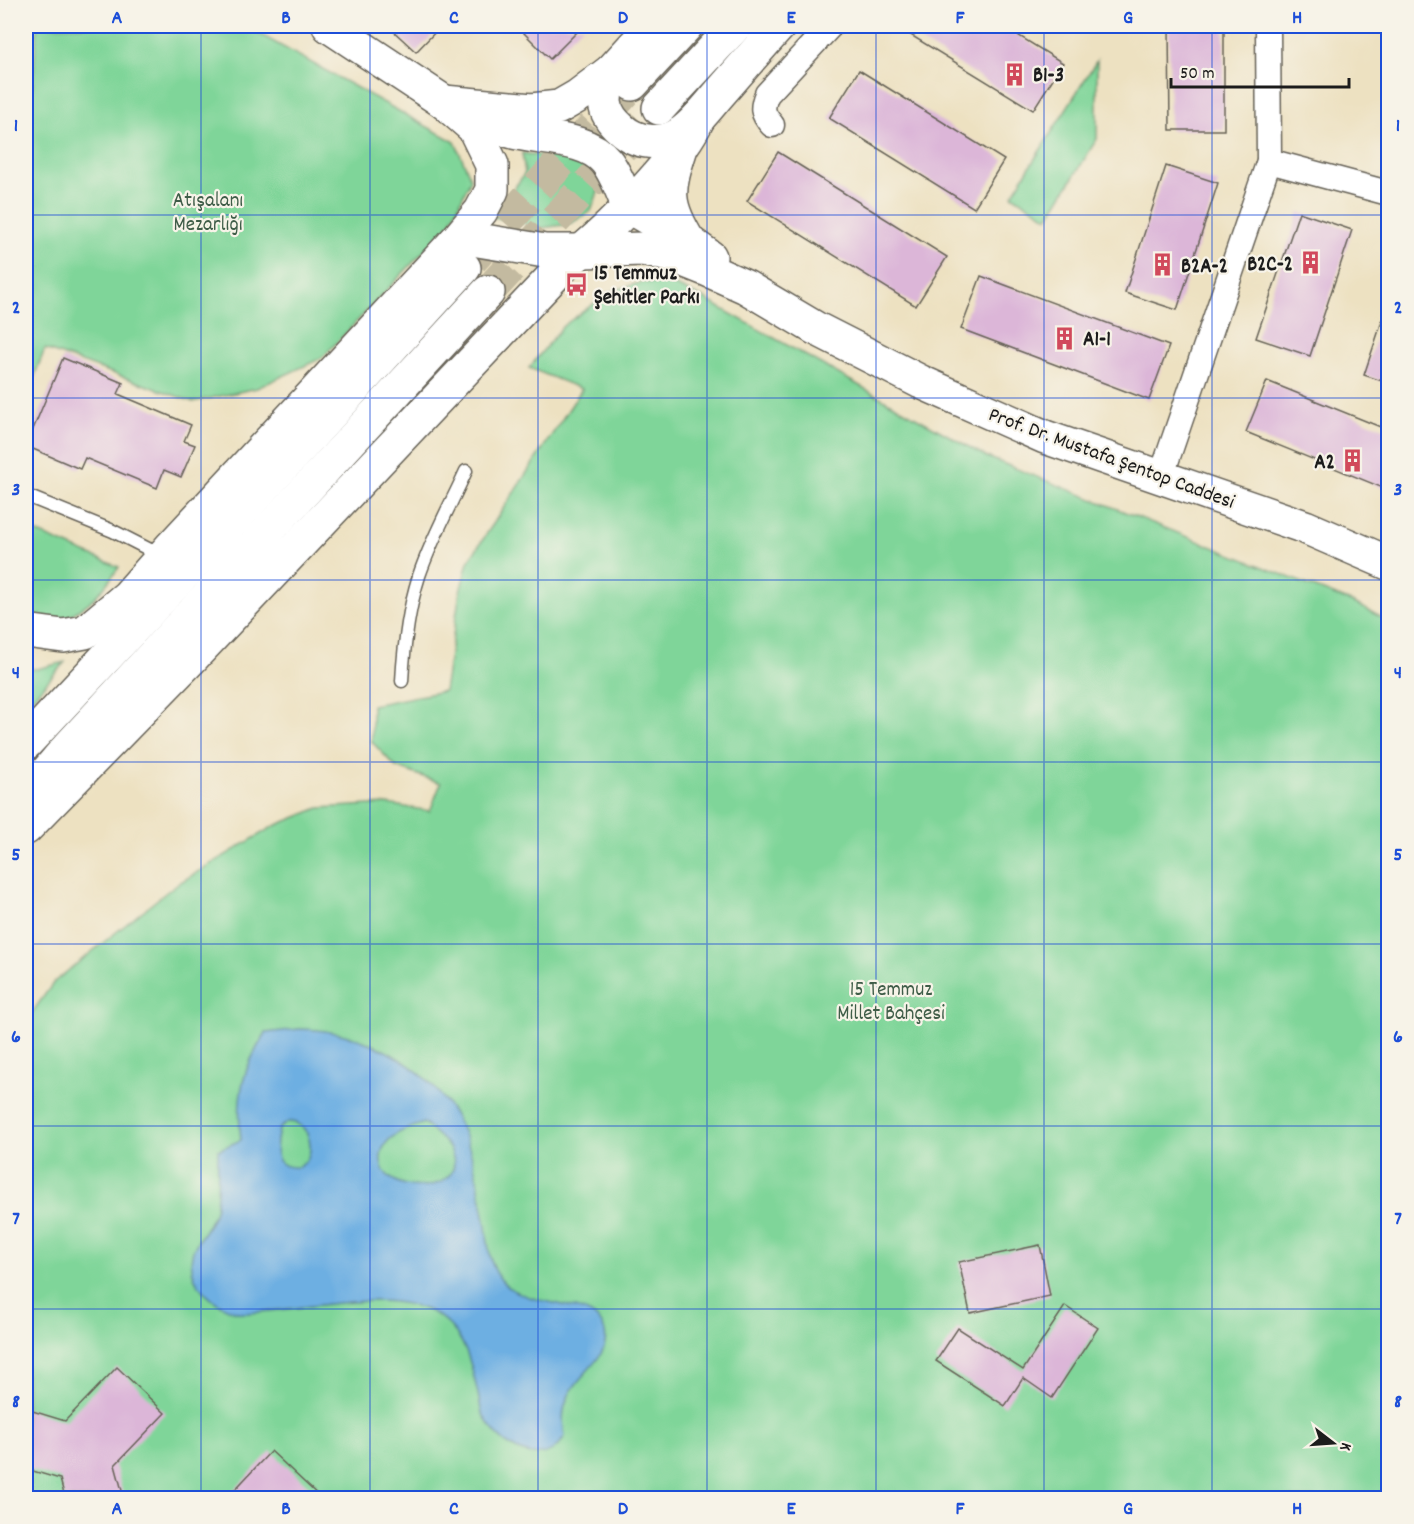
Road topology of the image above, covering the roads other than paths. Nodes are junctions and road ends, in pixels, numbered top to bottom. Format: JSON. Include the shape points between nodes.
{"nodes":[{"id":1,"x":329,"y":26,"type":"edge"},
{"id":2,"x":652,"y":26,"type":"edge"},
{"id":3,"x":686,"y":26,"type":"edge"},
{"id":4,"x":735,"y":26,"type":"edge"},
{"id":5,"x":779,"y":26,"type":"edge"},
{"id":6,"x":830,"y":26,"type":"edge"},
{"id":7,"x":1268,"y":26,"type":"edge"},
{"id":8,"x":622,"y":77,"type":"junction"},
{"id":9,"x":444,"y":102,"type":"junction"},
{"id":10,"x":659,"y":108,"type":"tunnel mouth"},
{"id":11,"x":699,"y":117,"type":"junction"},
{"id":12,"x":772,"y":125,"type":"dead end"},
{"id":13,"x":681,"y":148,"type":"junction"},
{"id":14,"x":1269,"y":161,"type":"junction"},
{"id":15,"x":1389,"y":193,"type":"edge"},
{"id":16,"x":629,"y":207,"type":"junction"},
{"id":17,"x":689,"y":242,"type":"junction"},
{"id":18,"x":583,"y":251,"type":"junction"},
{"id":19,"x":459,"y":255,"type":"junction"},
{"id":20,"x":746,"y":287,"type":"junction"},
{"id":21,"x":488,"y":292,"type":"tunnel mouth"},
{"id":22,"x":466,"y":471,"type":"dead end"},
{"id":23,"x":1161,"y":477,"type":"junction"},
{"id":24,"x":27,"y":496,"type":"edge"},
{"id":25,"x":163,"y":557,"type":"junction"},
{"id":26,"x":1389,"y":564,"type":"edge"},
{"id":27,"x":26,"y":631,"type":"edge"},
{"id":28,"x":402,"y":681,"type":"dead end"},
{"id":29,"x":26,"y":743,"type":"edge"},
{"id":30,"x":26,"y":797,"type":"edge"},
{"id":31,"x":26,"y":828,"type":"edge"}],
"edges":[{"from":1,"to":9,"type":"main road"},
{"from":2,"to":8,"type":"main road"},
{"from":3,"to":8,"type":"main road"},
{"from":4,"to":10,"type":"main road"},
{"from":5,"to":11,"type":"main road"},
{"from":6,"to":12,"type":"street","via":[[767,94],[763,115]]},
{"from":7,"to":14,"type":"street"},
{"from":8,"to":9,"type":"main road","via":[[559,107],[532,110]]},
{"from":8,"to":11,"type":"main road","via":[[604,98],[606,111],[625,132],[642,141],[664,140],[680,134]]},
{"from":9,"to":16,"type":"main road","via":[[508,131],[591,148],[606,161]]},
{"from":9,"to":19,"type":"main road","via":[[474,128],[492,165],[492,190]]},
{"from":11,"to":13,"type":"main road"},
{"from":13,"to":16,"type":"main road"},
{"from":13,"to":17,"type":"main road","via":[[672,176],[670,200]]},
{"from":14,"to":15,"type":"street"},
{"from":14,"to":23,"type":"street"},
{"from":16,"to":17,"type":"main road"},
{"from":16,"to":18,"type":"main road"},
{"from":17,"to":20,"type":"main road"},
{"from":18,"to":19,"type":"main road","via":[[545,251],[472,239]]},
{"from":18,"to":20,"type":"main road","via":[[642,249],[673,256]]},
{"from":18,"to":31,"type":"main road","via":[[566,263]]},
{"from":19,"to":25,"type":"main road"},
{"from":19,"to":29,"type":"main road","via":[[213,543]]},
{"from":20,"to":23,"type":"main road","name":"Prof. Dr. Mustafa Şentop Caddesi","via":[[815,328],[921,382],[1045,437]]},
{"from":21,"to":30,"type":"main road"},
{"from":22,"to":28,"type":"lane","via":[[419,576],[404,645]]},
{"from":23,"to":26,"type":"main road","name":"Prof. Dr. Mustafa Şentop Caddesi","via":[[1305,526]]},
{"from":24,"to":25,"type":"lane","via":[[113,531]]},
{"from":25,"to":27,"type":"main road","via":[[128,596],[86,632],[63,636]]}]}
